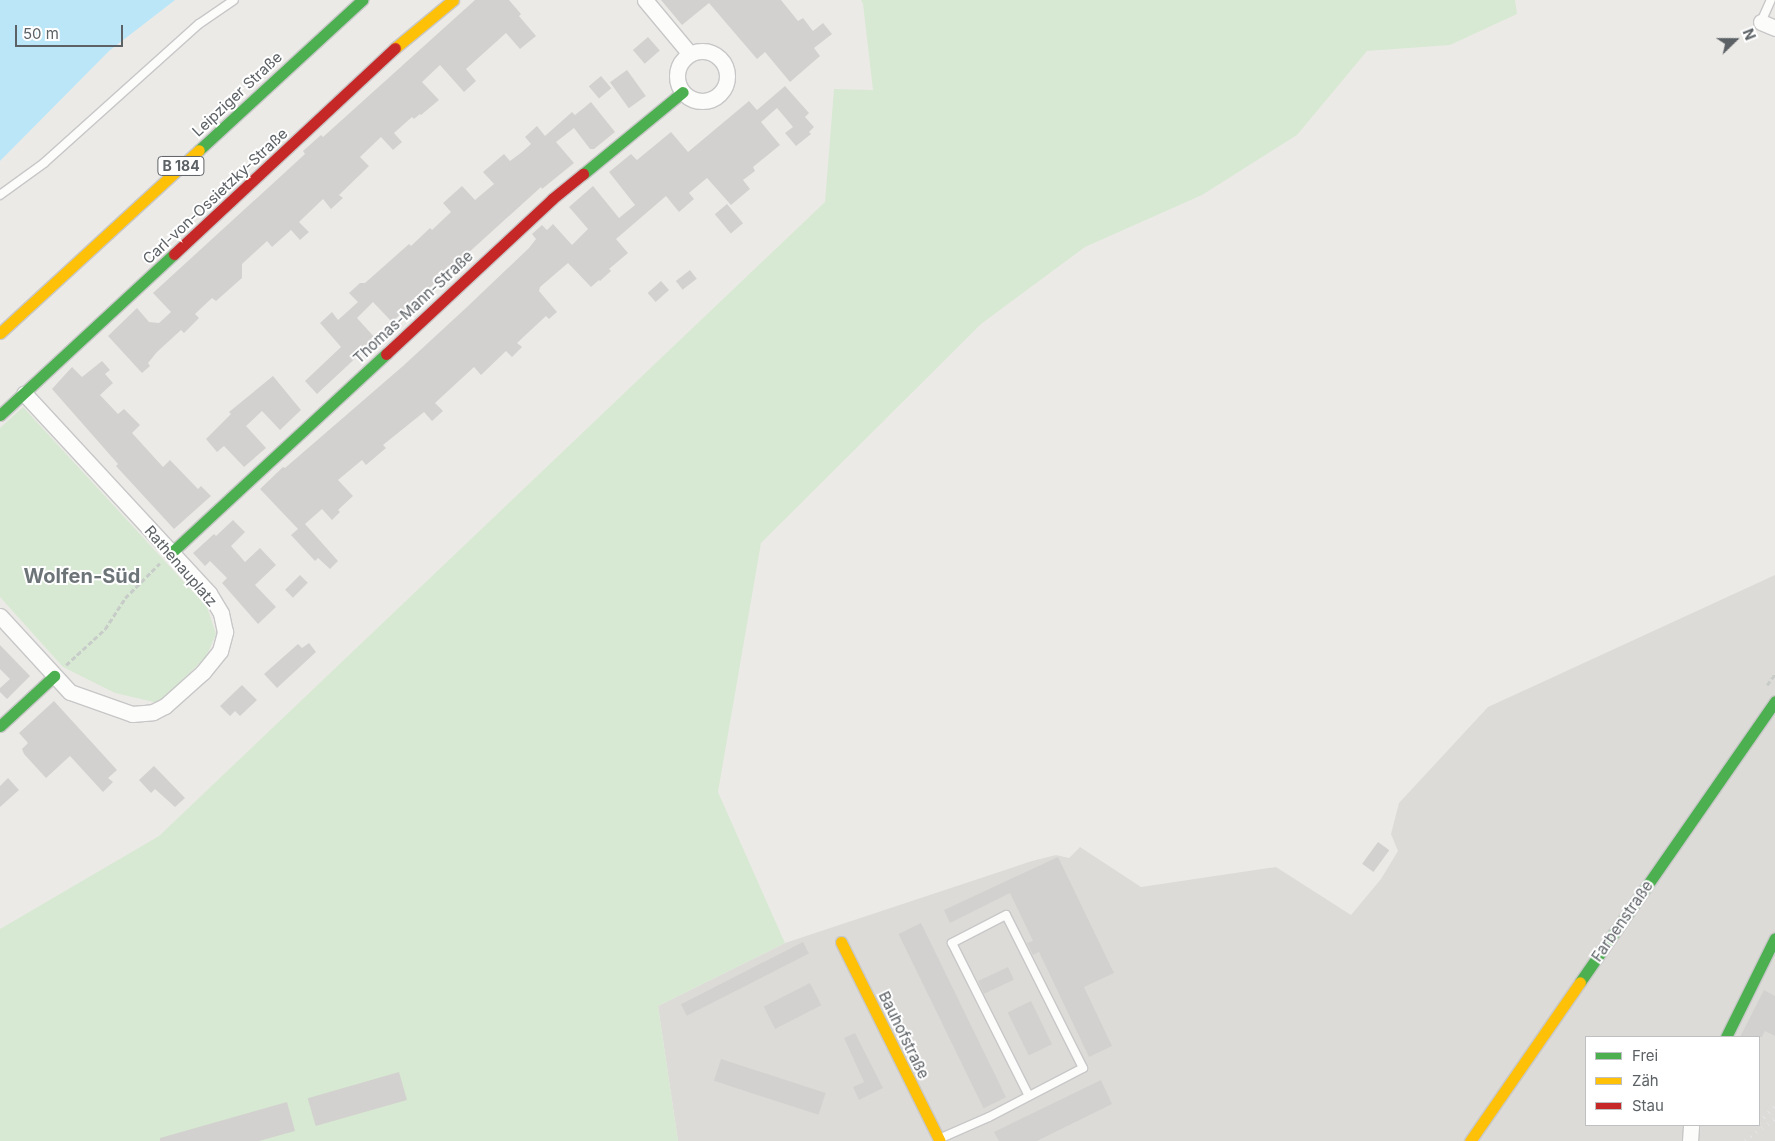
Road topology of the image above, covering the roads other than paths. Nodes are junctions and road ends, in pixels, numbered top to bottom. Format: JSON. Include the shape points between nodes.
{"nodes":[{"id":1,"x":234,"y":0,"type":"edge"},
{"id":2,"x":362,"y":0,"type":"edge"},
{"id":3,"x":453,"y":0,"type":"edge"},
{"id":4,"x":645,"y":0,"type":"edge"},
{"id":5,"x":1771,"y":0,"type":"edge"},
{"id":6,"x":1768,"y":25,"type":"edge"},
{"id":7,"x":690,"y":54,"type":"junction"},
{"id":8,"x":683,"y":92,"type":"junction"},
{"id":9,"x":0,"y":195,"type":"edge"},
{"id":10,"x":0,"y":333,"type":"edge"},
{"id":11,"x":24,"y":394,"type":"junction"},
{"id":12,"x":0,"y":415,"type":"edge"},
{"id":13,"x":172,"y":552,"type":"junction"},
{"id":14,"x":0,"y":616,"type":"edge"},
{"id":15,"x":54,"y":676,"type":"junction"},
{"id":16,"x":1775,"y":700,"type":"edge"},
{"id":17,"x":0,"y":726,"type":"edge"},
{"id":18,"x":1775,"y":938,"type":"edge"},
{"id":19,"x":840,"y":942,"type":"dead end"},
{"id":20,"x":1726,"y":1036,"type":"edge"},
{"id":21,"x":1028,"y":1096,"type":"junction"},
{"id":22,"x":1691,"y":1126,"type":"edge"},
{"id":23,"x":939,"y":1140,"type":"edge"},
{"id":24,"x":1470,"y":1141,"type":"edge"},
{"id":25,"x":1690,"y":1141,"type":"edge"}],
"edges":[{"from":1,"to":9,"type":"lane","via":[[199,24],[44,163]]},
{"from":2,"to":10,"type":"street","name":"Leipziger Straße","number":"B 184"},
{"from":3,"to":11,"type":"street","name":"Carl-von-Ossietzky-Straße","via":[[402,42]]},
{"from":4,"to":7,"type":"street"},
{"from":5,"to":6,"type":"lane"},
{"from":7,"to":8,"type":"street","via":[[683,59],[677,76]]},
{"from":7,"to":8,"type":"street","via":[[697,51],[713,54],[724,65],[726,80],[712,99],[696,100]]},
{"from":8,"to":13,"type":"street","name":"Thomas-Mann-Straße","via":[[552,199]]},
{"from":11,"to":12,"type":"street","name":"Carl-von-Ossietzky-Straße"},
{"from":11,"to":13,"type":"street","name":"Rathenauplatz"},
{"from":13,"to":15,"type":"street","name":"Rathenauplatz","via":[[209,593],[221,614],[225,632],[220,651],[203,672],[165,706],[153,712],[132,714],[70,692]]},
{"from":14,"to":15,"type":"street","name":"Rathenauplatz"},
{"from":15,"to":17,"type":"street"},
{"from":16,"to":24,"type":"street","name":"Farbenstraße"},
{"from":18,"to":20,"type":"street"},
{"from":19,"to":23,"type":"street","name":"Bauhofstraße"},
{"from":21,"to":21,"type":"lane","via":[[1083,1068],[1006,915],[952,943]]},
{"from":21,"to":23,"type":"lane"},
{"from":22,"to":25,"type":"street"}]}
